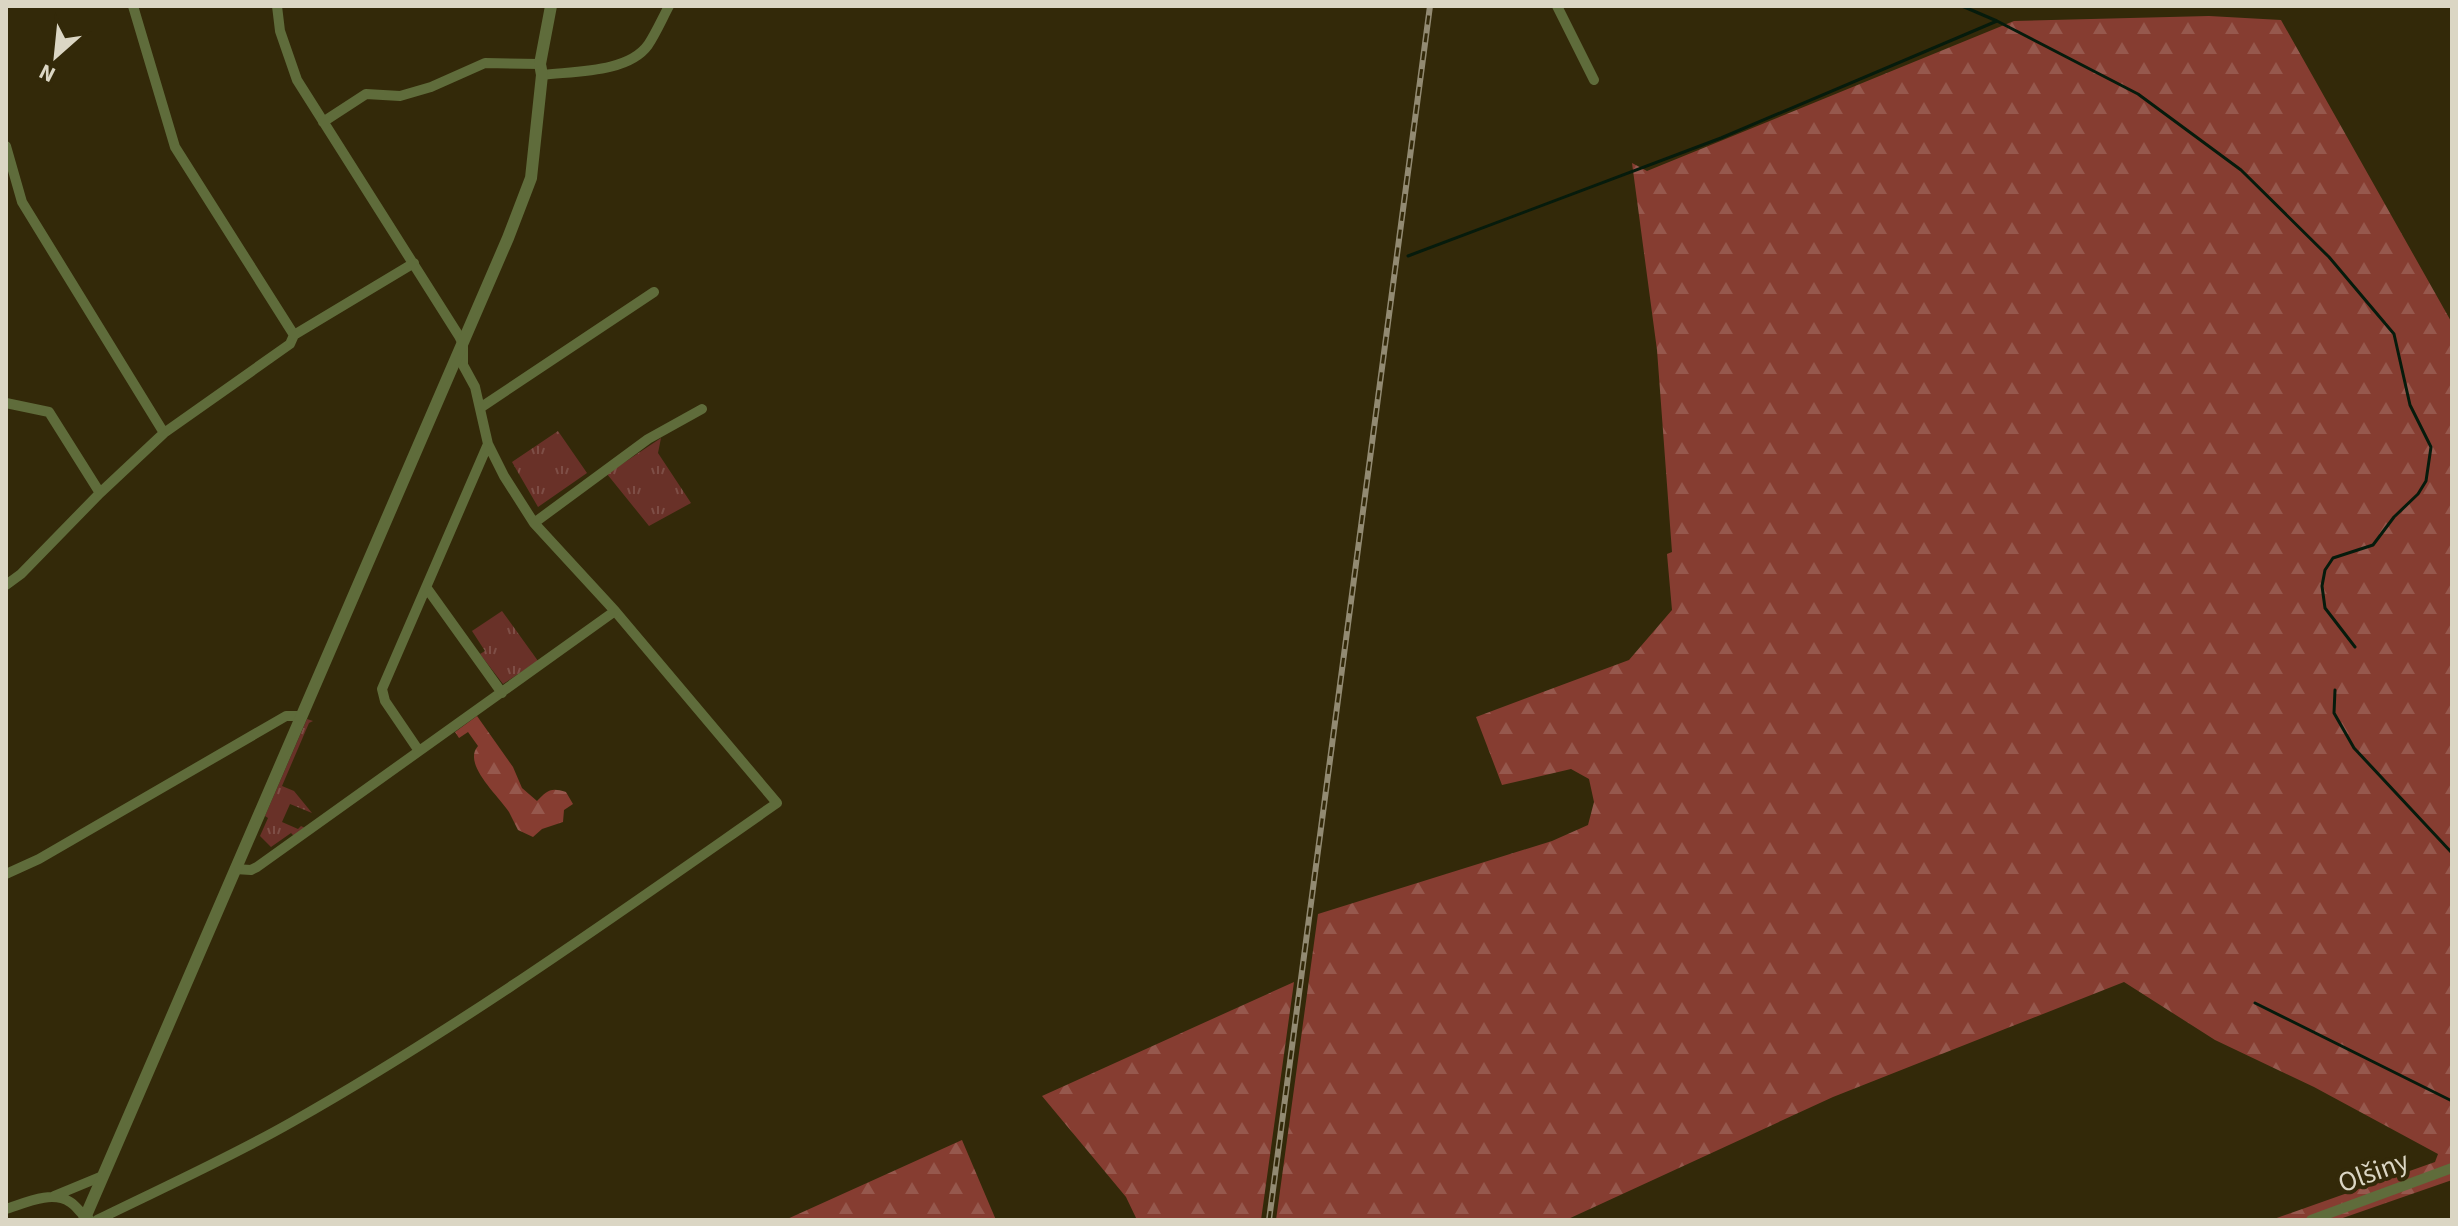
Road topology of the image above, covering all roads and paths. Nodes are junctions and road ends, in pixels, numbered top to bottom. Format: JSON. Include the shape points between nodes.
{"nodes":[{"id":1,"x":133,"y":6,"type":"edge"},
{"id":2,"x":277,"y":6,"type":"edge"},
{"id":3,"x":551,"y":6,"type":"edge"},
{"id":4,"x":669,"y":6,"type":"edge"},
{"id":5,"x":1557,"y":6,"type":"edge"},
{"id":6,"x":541,"y":70,"type":"junction"},
{"id":7,"x":1594,"y":80,"type":"dead end"},
{"id":8,"x":323,"y":122,"type":"junction"},
{"id":9,"x":6,"y":146,"type":"edge"},
{"id":10,"x":414,"y":263,"type":"junction"},
{"id":11,"x":654,"y":292,"type":"dead end"},
{"id":12,"x":294,"y":335,"type":"junction"},
{"id":13,"x":463,"y":344,"type":"junction"},
{"id":14,"x":6,"y":403,"type":"edge"},
{"id":15,"x":480,"y":408,"type":"junction"},
{"id":16,"x":702,"y":409,"type":"dead end"},
{"id":17,"x":164,"y":433,"type":"junction"},
{"id":18,"x":488,"y":444,"type":"junction"},
{"id":19,"x":100,"y":493,"type":"junction"},
{"id":20,"x":534,"y":523,"type":"junction"},
{"id":21,"x":6,"y":585,"type":"edge"},
{"id":22,"x":426,"y":587,"type":"junction"},
{"id":23,"x":615,"y":611,"type":"junction"},
{"id":24,"x":502,"y":693,"type":"junction"},
{"id":25,"x":302,"y":716,"type":"junction"},
{"id":26,"x":419,"y":751,"type":"junction"},
{"id":27,"x":235,"y":869,"type":"junction"},
{"id":28,"x":6,"y":874,"type":"edge"},
{"id":29,"x":2452,"y":1168,"type":"edge"},
{"id":30,"x":100,"y":1177,"type":"junction"},
{"id":31,"x":53,"y":1196,"type":"junction"},
{"id":32,"x":6,"y":1209,"type":"edge"},
{"id":33,"x":89,"y":1220,"type":"edge"},
{"id":34,"x":2311,"y":1220,"type":"edge"}],
"edges":[{"from":1,"to":12,"type":"street","via":[[175,147]]},
{"from":2,"to":8,"type":"street","via":[[297,80]]},
{"from":3,"to":6,"type":"street"},
{"from":4,"to":6,"type":"street","via":[[647,47],[632,59],[611,66]]},
{"from":5,"to":7,"type":"street"},
{"from":6,"to":8,"type":"street","via":[[485,63],[400,96],[366,94]]},
{"from":6,"to":13,"type":"street","via":[[531,178]]},
{"from":8,"to":10,"type":"street"},
{"from":9,"to":17,"type":"street","via":[[22,202]]},
{"from":10,"to":12,"type":"street"},
{"from":10,"to":13,"type":"street"},
{"from":11,"to":15,"type":"street"},
{"from":12,"to":17,"type":"street","via":[[290,344]]},
{"from":13,"to":15,"type":"street","via":[[463,365]]},
{"from":13,"to":25,"type":"street"},
{"from":14,"to":19,"type":"street","via":[[49,412]]},
{"from":15,"to":18,"type":"street"},
{"from":16,"to":20,"type":"street","via":[[648,439]]},
{"from":17,"to":19,"type":"street"},
{"from":18,"to":20,"type":"street"},
{"from":18,"to":22,"type":"street"},
{"from":19,"to":21,"type":"street"},
{"from":20,"to":23,"type":"street"},
{"from":22,"to":24,"type":"street"},
{"from":22,"to":26,"type":"street","via":[[382,689]]},
{"from":23,"to":24,"type":"street"},
{"from":23,"to":33,"type":"street","via":[[777,803],[564,951],[369,1076],[290,1123]]},
{"from":24,"to":26,"type":"street"},
{"from":25,"to":27,"type":"street"},
{"from":25,"to":28,"type":"street","via":[[286,716]]},
{"from":26,"to":27,"type":"street","via":[[257,867]]},
{"from":27,"to":30,"type":"street"},
{"from":29,"to":34,"type":"street","name":"Olšiny"},
{"from":30,"to":31,"type":"street"},
{"from":30,"to":33,"type":"street"},
{"from":31,"to":32,"type":"street"},
{"from":31,"to":33,"type":"street","via":[[71,1202]]}]}
